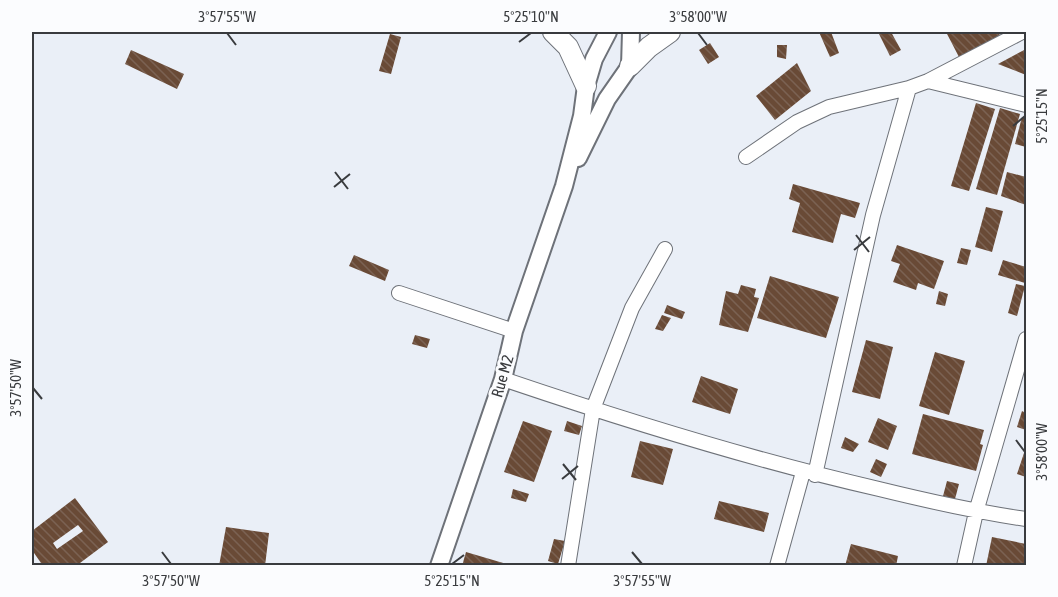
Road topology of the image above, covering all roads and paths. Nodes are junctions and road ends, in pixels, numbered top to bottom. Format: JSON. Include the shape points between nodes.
{"nodes":[{"id":1,"x":553,"y":32,"type":"edge"},
{"id":2,"x":609,"y":32,"type":"edge"},
{"id":3,"x":631,"y":32,"type":"edge"},
{"id":4,"x":670,"y":32,"type":"edge"},
{"id":5,"x":1023,"y":32,"type":"edge"},
{"id":6,"x":630,"y":66,"type":"junction"},
{"id":7,"x":928,"y":81,"type":"junction"},
{"id":8,"x":586,"y":86,"type":"junction"},
{"id":9,"x":909,"y":88,"type":"junction"},
{"id":10,"x":1026,"y":105,"type":"edge"},
{"id":11,"x":746,"y":158,"type":"dead end"},
{"id":12,"x":564,"y":186,"type":"junction"},
{"id":13,"x":665,"y":249,"type":"dead end"},
{"id":14,"x":399,"y":293,"type":"dead end"},
{"id":15,"x":514,"y":330,"type":"junction"},
{"id":16,"x":1026,"y":339,"type":"edge"},
{"id":17,"x":503,"y":379,"type":"junction"},
{"id":18,"x":594,"y":410,"type":"junction"},
{"id":19,"x":809,"y":473,"type":"junction"},
{"id":20,"x":976,"y":512,"type":"junction"},
{"id":21,"x":1026,"y":519,"type":"edge"},
{"id":22,"x":439,"y":566,"type":"edge"},
{"id":23,"x":568,"y":566,"type":"edge"},
{"id":24,"x":777,"y":566,"type":"edge"},
{"id":25,"x":964,"y":566,"type":"edge"}],
"edges":[{"from":1,"to":8,"type":"main road","via":[[568,47]]},
{"from":2,"to":8,"type":"street","name":"Rue M2","via":[[594,59]]},
{"from":3,"to":6,"type":"street"},
{"from":4,"to":6,"type":"main road"},
{"from":5,"to":7,"type":"street"},
{"from":6,"to":12,"type":"street","name":"Rue M2","via":[[608,99]]},
{"from":7,"to":9,"type":"street"},
{"from":7,"to":10,"type":"street"},
{"from":8,"to":12,"type":"street","name":"Rue M2"},
{"from":9,"to":11,"type":"street","via":[[829,107],[797,122]]},
{"from":9,"to":19,"type":"street"},
{"from":12,"to":15,"type":"street","name":"Rue M2"},
{"from":13,"to":18,"type":"street","via":[[632,308]]},
{"from":14,"to":15,"type":"street"},
{"from":15,"to":17,"type":"street","name":"Rue M2"},
{"from":16,"to":20,"type":"street"},
{"from":17,"to":18,"type":"street"},
{"from":17,"to":22,"type":"street","name":"Rue M2"},
{"from":18,"to":19,"type":"street"},
{"from":18,"to":23,"type":"street"},
{"from":19,"to":20,"type":"street"},
{"from":19,"to":24,"type":"street"},
{"from":20,"to":21,"type":"street"},
{"from":20,"to":25,"type":"street"}]}
